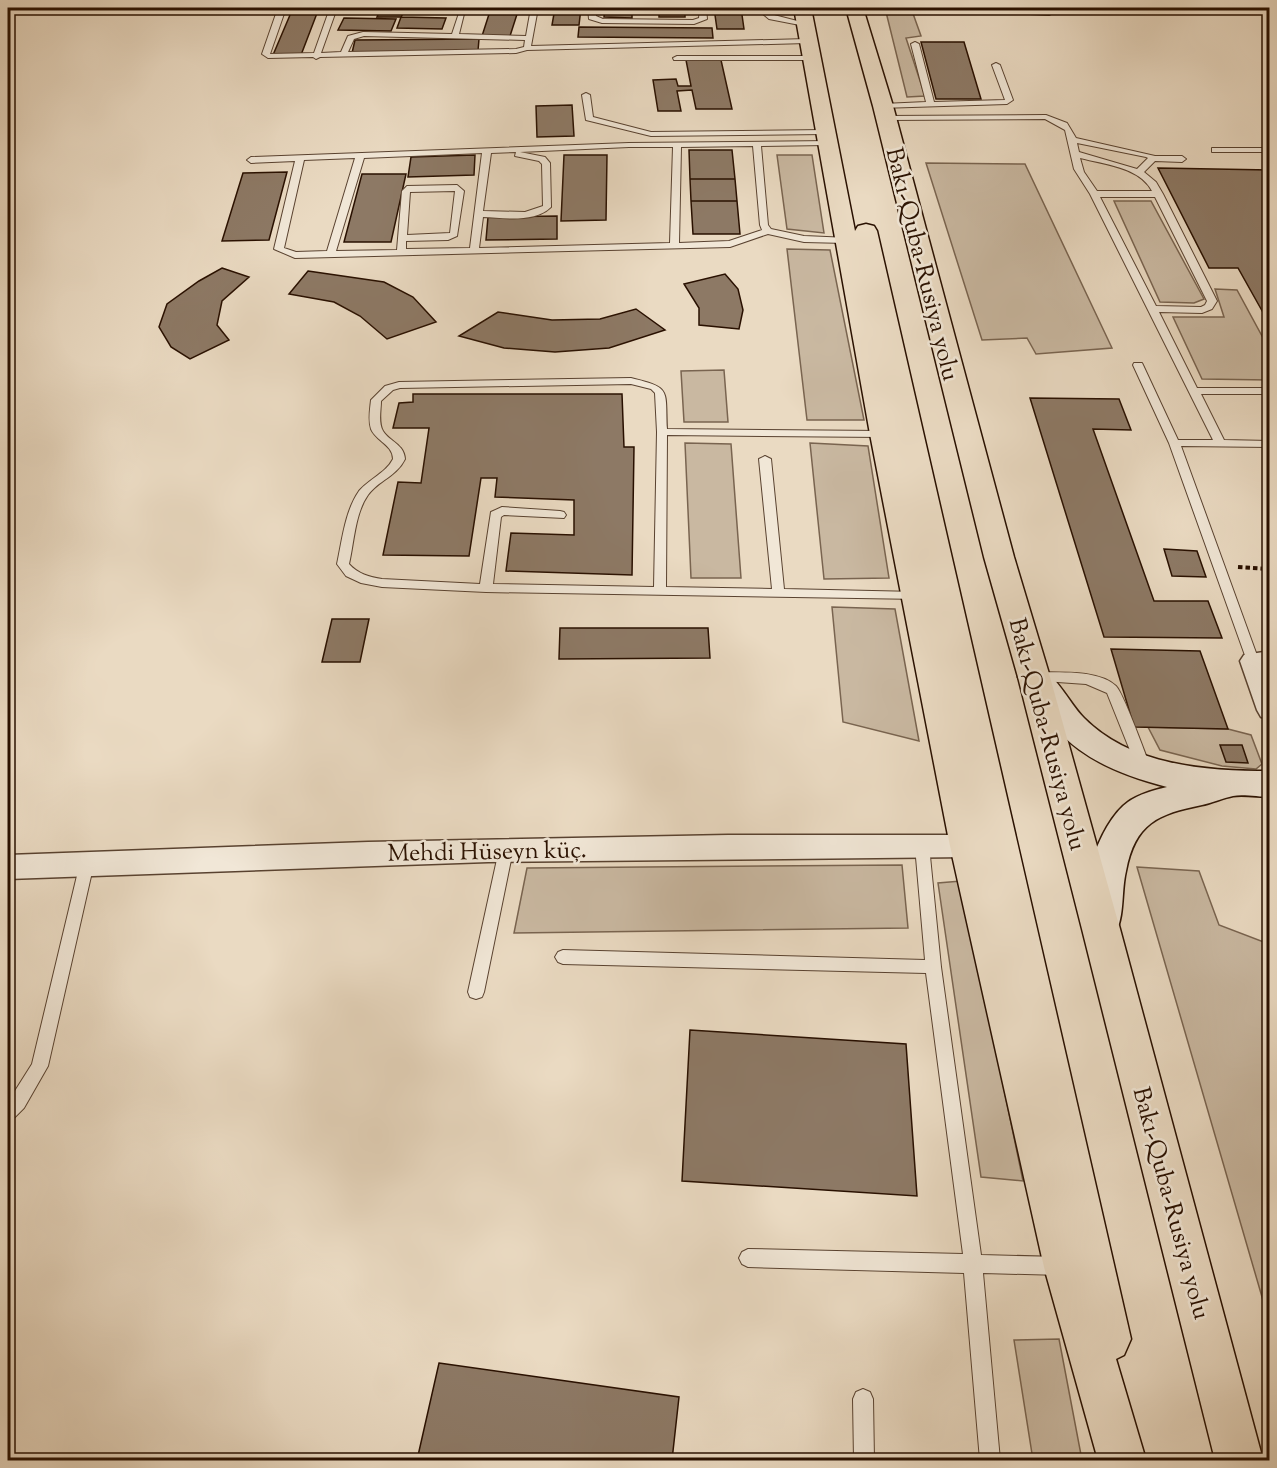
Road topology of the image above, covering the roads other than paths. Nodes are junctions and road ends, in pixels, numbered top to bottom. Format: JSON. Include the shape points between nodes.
{"nodes":[{"id":1,"x":282,"y":8,"type":"edge"},
{"id":2,"x":333,"y":8,"type":"edge"},
{"id":3,"x":535,"y":8,"type":"edge"},
{"id":4,"x":592,"y":8,"type":"edge"},
{"id":5,"x":702,"y":8,"type":"edge"},
{"id":6,"x":766,"y":8,"type":"edge"},
{"id":7,"x":854,"y":8,"type":"edge"},
{"id":8,"x":871,"y":8,"type":"edge"},
{"id":9,"x":957,"y":8,"type":"edge"},
{"id":10,"x":415,"y":9,"type":"edge"},
{"id":11,"x":1049,"y":13,"type":"dead end"},
{"id":12,"x":809,"y":27,"type":"edge"},
{"id":13,"x":456,"y":36,"type":"junction"},
{"id":14,"x":529,"y":38,"type":"junction"},
{"id":15,"x":915,"y":44,"type":"dead end"},
{"id":16,"x":527,"y":48,"type":"junction"},
{"id":17,"x":344,"y":56,"type":"junction"},
{"id":18,"x":316,"y":57,"type":"junction"},
{"id":19,"x":677,"y":58,"type":"dead end"},
{"id":20,"x":996,"y":65,"type":"dead end"},
{"id":21,"x":586,"y":95,"type":"dead end"},
{"id":22,"x":931,"y":105,"type":"junction"},
{"id":23,"x":883,"y":107,"type":"junction"},
{"id":24,"x":826,"y":137,"type":"junction"},
{"id":25,"x":1075,"y":140,"type":"junction"},
{"id":26,"x":677,"y":144,"type":"junction"},
{"id":27,"x":756,"y":144,"type":"junction"},
{"id":28,"x":516,"y":149,"type":"junction"},
{"id":29,"x":487,"y":150,"type":"junction"},
{"id":30,"x":1215,"y":150,"type":"dead end"},
{"id":31,"x":1269,"y":150,"type":"edge"},
{"id":32,"x":1076,"y":154,"type":"junction"},
{"id":33,"x":360,"y":156,"type":"junction"},
{"id":34,"x":300,"y":158,"type":"junction"},
{"id":35,"x":1153,"y":158,"type":"junction"},
{"id":36,"x":1182,"y":159,"type":"dead end"},
{"id":37,"x":251,"y":160,"type":"dead end"},
{"id":38,"x":1139,"y":172,"type":"junction"},
{"id":39,"x":1094,"y":194,"type":"junction"},
{"id":40,"x":1159,"y":195,"type":"junction"},
{"id":41,"x":479,"y":214,"type":"junction"},
{"id":42,"x":767,"y":231,"type":"junction"},
{"id":43,"x":402,"y":238,"type":"junction"},
{"id":44,"x":846,"y":240,"type":"junction"},
{"id":45,"x":674,"y":246,"type":"junction"},
{"id":46,"x":474,"y":250,"type":"junction"},
{"id":47,"x":401,"y":252,"type":"junction"},
{"id":48,"x":330,"y":254,"type":"junction"},
{"id":49,"x":1153,"y":309,"type":"junction"},
{"id":50,"x":1138,"y":365,"type":"dead end"},
{"id":51,"x":1194,"y":391,"type":"junction"},
{"id":52,"x":1269,"y":391,"type":"edge"},
{"id":53,"x":662,"y":432,"type":"junction"},
{"id":54,"x":883,"y":434,"type":"junction"},
{"id":55,"x":1174,"y":443,"type":"junction"},
{"id":56,"x":1220,"y":443,"type":"junction"},
{"id":57,"x":1269,"y":444,"type":"edge"},
{"id":58,"x":765,"y":459,"type":"dead end"},
{"id":59,"x":560,"y":515,"type":"dead end"},
{"id":60,"x":486,"y":588,"type":"junction"},
{"id":61,"x":660,"y":590,"type":"junction"},
{"id":62,"x":778,"y":593,"type":"junction"},
{"id":63,"x":917,"y":596,"type":"junction"},
{"id":64,"x":1261,"y":661,"type":"edge"},
{"id":65,"x":1034,"y":677,"type":"junction"},
{"id":66,"x":1269,"y":710,"type":"edge"},
{"id":67,"x":1144,"y":768,"type":"junction"},
{"id":68,"x":1253,"y":784,"type":"edge"},
{"id":69,"x":922,"y":846,"type":"junction"},
{"id":70,"x":968,"y":846,"type":"junction"},
{"id":71,"x":506,"y":850,"type":"junction"},
{"id":72,"x":87,"y":863,"type":"junction"},
{"id":73,"x":8,"y":867,"type":"edge"},
{"id":74,"x":1101,"y":929,"type":"junction"},
{"id":75,"x":563,"y":957,"type":"dead end"},
{"id":76,"x":933,"y":967,"type":"junction"},
{"id":77,"x":476,"y":992,"type":"dead end"},
{"id":78,"x":8,"y":1113,"type":"edge"},
{"id":79,"x":748,"y":1258,"type":"dead end"},
{"id":80,"x":973,"y":1265,"type":"junction"},
{"id":81,"x":1066,"y":1266,"type":"junction"},
{"id":82,"x":863,"y":1399,"type":"dead end"},
{"id":83,"x":864,"y":1461,"type":"edge"},
{"id":84,"x":990,"y":1461,"type":"edge"},
{"id":85,"x":1122,"y":1461,"type":"edge"},
{"id":86,"x":1134,"y":1461,"type":"edge"},
{"id":87,"x":1239,"y":1461,"type":"edge"}],
"edges":[{"from":1,"to":18,"type":"lane","via":[[266,54]]},
{"from":2,"to":18,"type":"lane"},
{"from":3,"to":14,"type":"lane"},
{"from":4,"to":5,"type":"lane","via":[[595,20],[700,21]]},
{"from":6,"to":12,"type":"lane","via":[[772,17]]},
{"from":7,"to":23,"type":"highway","name":"Bakı-Quba-Rusiya yolu"},
{"from":8,"to":23,"type":"highway","via":[[879,45]]},
{"from":9,"to":11,"type":"lane"},
{"from":10,"to":13,"type":"lane","via":[[463,11]]},
{"from":12,"to":16,"type":"lane"},
{"from":12,"to":19,"type":"lane"},
{"from":12,"to":24,"type":"highway"},
{"from":12,"to":86,"type":"highway","name":"Bakı-Quba-Rusiya yolu"},
{"from":13,"to":14,"type":"lane"},
{"from":13,"to":17,"type":"lane","via":[[357,35],[351,38]]},
{"from":14,"to":16,"type":"lane"},
{"from":15,"to":22,"type":"lane"},
{"from":16,"to":17,"type":"lane"},
{"from":17,"to":18,"type":"lane"},
{"from":20,"to":22,"type":"lane","via":[[1007,102]]},
{"from":21,"to":24,"type":"lane","via":[[589,118],[641,133]]},
{"from":22,"to":23,"type":"lane"},
{"from":23,"to":25,"type":"lane","via":[[1046,117],[1062,124]]},
{"from":23,"to":65,"type":"highway","name":"Bakı-Quba-Rusiya yolu","via":[[999,557]]},
{"from":24,"to":27,"type":"lane"},
{"from":24,"to":44,"type":"highway"},
{"from":25,"to":32,"type":"lane"},
{"from":25,"to":35,"type":"lane"},
{"from":26,"to":27,"type":"lane"},
{"from":26,"to":28,"type":"lane"},
{"from":26,"to":45,"type":"lane"},
{"from":27,"to":42,"type":"lane"},
{"from":28,"to":29,"type":"lane"},
{"from":28,"to":41,"type":"lane","via":[[517,154],[546,163],[547,207],[532,215]]},
{"from":29,"to":33,"type":"lane"},
{"from":29,"to":41,"type":"lane"},
{"from":30,"to":31,"type":"lane"},
{"from":32,"to":38,"type":"lane"},
{"from":32,"to":39,"type":"lane","via":[[1077,166]]},
{"from":33,"to":34,"type":"lane"},
{"from":33,"to":48,"type":"lane"},
{"from":34,"to":37,"type":"lane"},
{"from":34,"to":48,"type":"lane","via":[[279,249],[295,255]]},
{"from":35,"to":36,"type":"lane"},
{"from":35,"to":38,"type":"lane"},
{"from":38,"to":40,"type":"lane"},
{"from":39,"to":40,"type":"lane"},
{"from":39,"to":49,"type":"lane"},
{"from":40,"to":49,"type":"lane","via":[[1212,301],[1202,310]]},
{"from":41,"to":46,"type":"lane"},
{"from":42,"to":44,"type":"lane","via":[[804,239]]},
{"from":42,"to":45,"type":"lane","via":[[730,244]]},
{"from":43,"to":43,"type":"lane","via":[[407,189],[458,188],[454,234]]},
{"from":43,"to":47,"type":"lane"},
{"from":44,"to":54,"type":"highway"},
{"from":45,"to":46,"type":"lane"},
{"from":46,"to":47,"type":"lane"},
{"from":47,"to":48,"type":"lane"},
{"from":49,"to":51,"type":"lane"},
{"from":50,"to":55,"type":"lane"},
{"from":51,"to":52,"type":"lane"},
{"from":51,"to":56,"type":"lane"},
{"from":53,"to":54,"type":"lane"},
{"from":53,"to":60,"type":"lane","via":[[660,393],[645,382],[399,385],[381,394],[376,400],[375,427],[397,450],[399,459],[362,495],[343,564],[350,573],[382,583]]},
{"from":53,"to":61,"type":"lane"},
{"from":54,"to":63,"type":"highway"},
{"from":55,"to":56,"type":"lane"},
{"from":55,"to":64,"type":"lane"},
{"from":56,"to":57,"type":"lane"},
{"from":58,"to":62,"type":"lane"},
{"from":59,"to":60,"type":"lane","via":[[502,511],[495,515]]},
{"from":60,"to":61,"type":"lane"},
{"from":61,"to":62,"type":"lane"},
{"from":62,"to":63,"type":"lane"},
{"from":63,"to":70,"type":"highway"},
{"from":64,"to":66,"type":"street"},
{"from":65,"to":67,"type":"street","via":[[1083,736],[1110,754]]},
{"from":65,"to":67,"type":"lane","via":[[1105,683],[1112,690]]},
{"from":65,"to":74,"type":"highway","name":"Bakı-Quba-Rusiya yolu"},
{"from":67,"to":68,"type":"street"},
{"from":68,"to":74,"type":"street","via":[[1154,803],[1124,827],[1111,854],[1104,884]]},
{"from":69,"to":70,"type":"street","name":"Mehdi Hüseyn küç."},
{"from":69,"to":71,"type":"street","name":"Mehdi Hüseyn küç."},
{"from":69,"to":76,"type":"lane"},
{"from":70,"to":81,"type":"highway"},
{"from":71,"to":72,"type":"street","name":"Mehdi Hüseyn küç."},
{"from":71,"to":77,"type":"lane"},
{"from":72,"to":73,"type":"street","name":"Mehdi Hüseyn küç."},
{"from":72,"to":78,"type":"lane","via":[[40,1066]]},
{"from":74,"to":87,"type":"highway","name":"Bakı-Quba-Rusiya yolu"},
{"from":75,"to":76,"type":"lane"},
{"from":76,"to":80,"type":"lane"},
{"from":79,"to":80,"type":"lane"},
{"from":80,"to":81,"type":"lane"},
{"from":80,"to":84,"type":"lane"},
{"from":81,"to":85,"type":"highway"},
{"from":82,"to":83,"type":"lane"}]}
